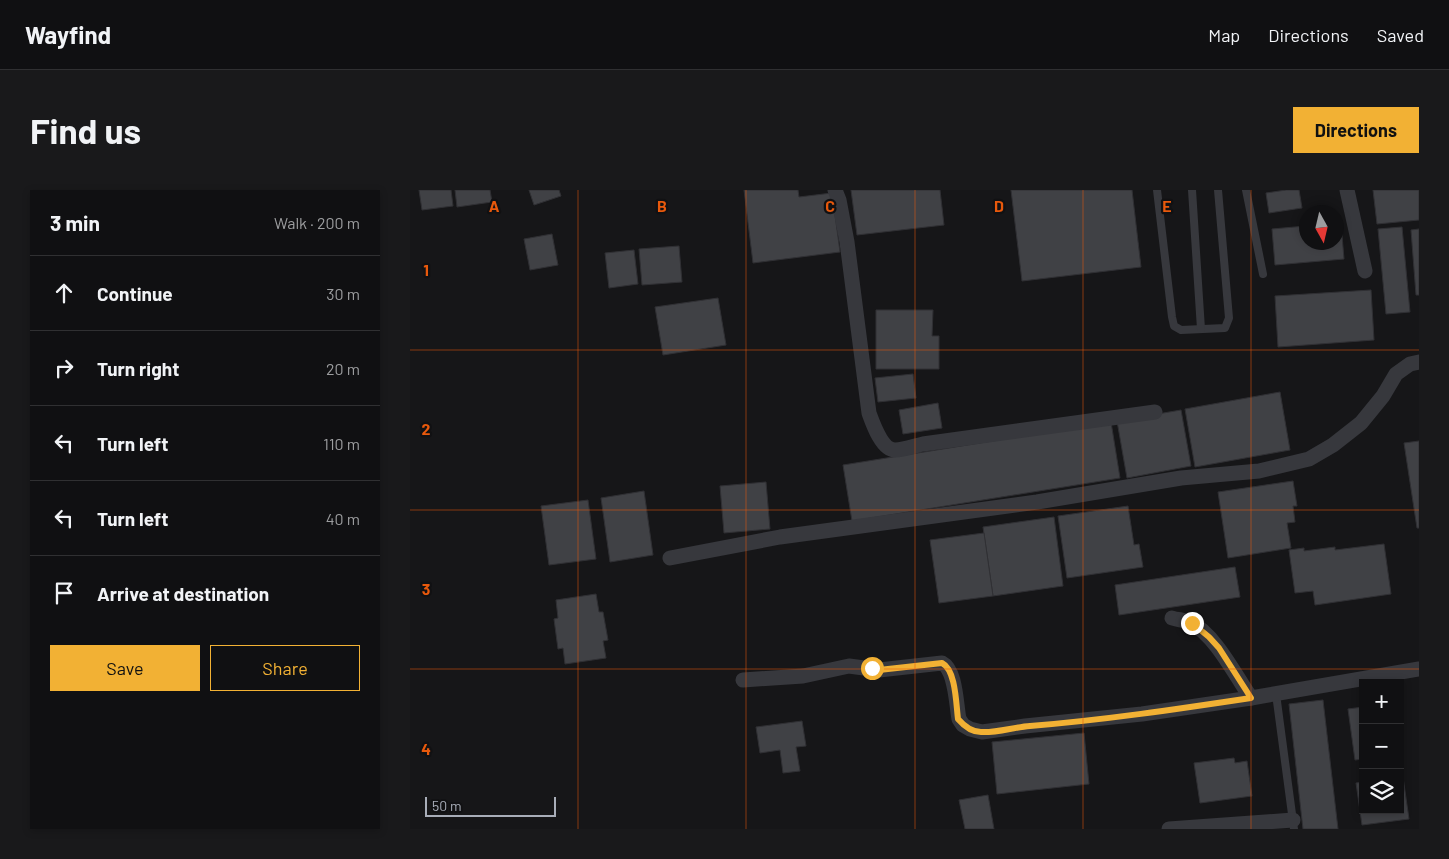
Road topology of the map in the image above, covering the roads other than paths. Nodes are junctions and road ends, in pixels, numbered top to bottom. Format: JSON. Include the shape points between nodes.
{"nodes":[{"id":1,"x":835,"y":190,"type":"edge"},
{"id":2,"x":1157,"y":190,"type":"edge"},
{"id":3,"x":1192,"y":190,"type":"edge"},
{"id":4,"x":1218,"y":190,"type":"edge"},
{"id":5,"x":1246,"y":190,"type":"edge"},
{"id":6,"x":1347,"y":190,"type":"edge"},
{"id":7,"x":1365,"y":271,"type":"dead end"},
{"id":8,"x":1263,"y":274,"type":"dead end"},
{"id":9,"x":1201,"y":329,"type":"junction"},
{"id":10,"x":1419,"y":362,"type":"edge"},
{"id":11,"x":1155,"y":412,"type":"dead end"},
{"id":12,"x":670,"y":558,"type":"dead end"},
{"id":13,"x":1172,"y":618,"type":"dead end"},
{"id":14,"x":1419,"y":669,"type":"edge"},
{"id":15,"x":743,"y":680,"type":"dead end"},
{"id":16,"x":1276,"y":694,"type":"junction"},
{"id":17,"x":1251,"y":698,"type":"junction"},
{"id":18,"x":1294,"y":824,"type":"edge"},
{"id":19,"x":1169,"y":829,"type":"edge"}],
"edges":[{"from":1,"to":11,"type":"street","via":[[847,242],[869,414],[875,430],[888,448],[895,450]]},
{"from":2,"to":9,"type":"lane","via":[[1174,326],[1181,330]]},
{"from":3,"to":9,"type":"lane"},
{"from":4,"to":9,"type":"lane","via":[[1229,318],[1225,328]]},
{"from":5,"to":8,"type":"lane"},
{"from":6,"to":7,"type":"street"},
{"from":10,"to":12,"type":"street","via":[[1396,374],[1361,423],[1309,459],[1259,471],[1181,478],[780,537]]},
{"from":13,"to":17,"type":"street","via":[[1192,623],[1209,637]]},
{"from":14,"to":16,"type":"street"},
{"from":15,"to":17,"type":"street","via":[[802,676],[849,666],[879,670],[942,663],[948,666],[952,677],[958,719],[970,729],[982,732]]},
{"from":16,"to":17,"type":"street"},
{"from":16,"to":18,"type":"lane"},
{"from":18,"to":19,"type":"street"}]}
